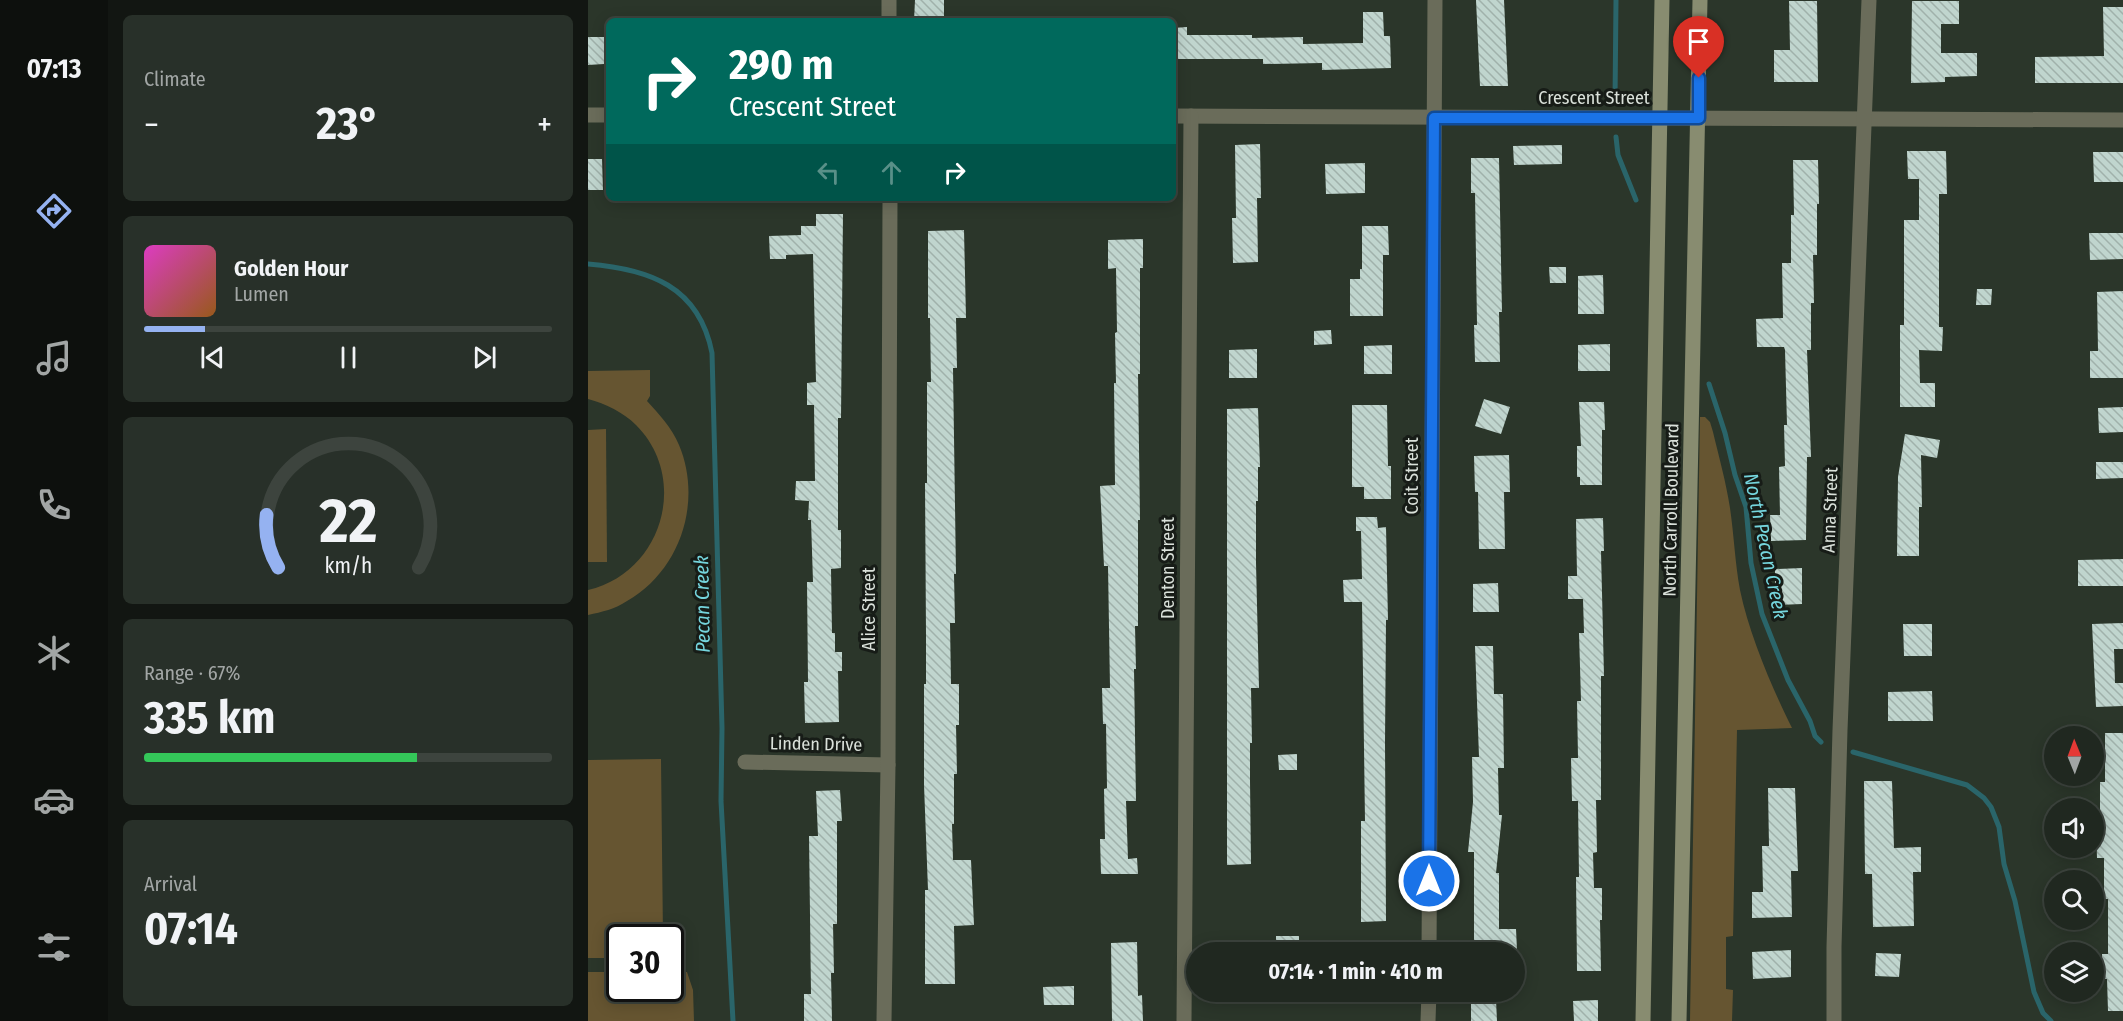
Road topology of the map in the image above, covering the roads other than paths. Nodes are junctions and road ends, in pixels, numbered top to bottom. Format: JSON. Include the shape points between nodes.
{"nodes":[{"id":1,"x":889,"y":0,"type":"edge"},
{"id":2,"x":1435,"y":0,"type":"edge"},
{"id":3,"x":1662,"y":0,"type":"edge"},
{"id":4,"x":1700,"y":0,"type":"edge"},
{"id":5,"x":1869,"y":0,"type":"edge"},
{"id":6,"x":889,"y":18,"type":"edge"},
{"id":7,"x":588,"y":115,"type":"edge"},
{"id":8,"x":606,"y":115,"type":"edge"},
{"id":9,"x":1176,"y":116,"type":"edge"},
{"id":10,"x":1191,"y":116,"type":"junction"},
{"id":11,"x":1434,"y":118,"type":"junction"},
{"id":12,"x":1659,"y":118,"type":"junction"},
{"id":13,"x":1699,"y":118,"type":"junction"},
{"id":14,"x":1864,"y":119,"type":"junction"},
{"id":15,"x":2123,"y":120,"type":"edge"},
{"id":16,"x":890,"y":201,"type":"edge"},
{"id":17,"x":745,"y":762,"type":"dead end"},
{"id":18,"x":888,"y":765,"type":"junction"},
{"id":19,"x":1429,"y":942,"type":"edge"},
{"id":20,"x":1429,"y":1002,"type":"edge"},
{"id":21,"x":884,"y":1021,"type":"edge"},
{"id":22,"x":1184,"y":1021,"type":"edge"},
{"id":23,"x":1428,"y":1021,"type":"edge"},
{"id":24,"x":1643,"y":1021,"type":"edge"},
{"id":25,"x":1678,"y":1021,"type":"edge"},
{"id":26,"x":1834,"y":1021,"type":"edge"}],
"edges":[{"from":1,"to":6,"type":"street"},
{"from":2,"to":11,"type":"street","name":"Coit Street"},
{"from":3,"to":12,"type":"main road","name":"North Carroll Boulevard"},
{"from":4,"to":13,"type":"main road","name":"North Carroll Boulevard"},
{"from":5,"to":14,"type":"street","name":"Anna Street"},
{"from":7,"to":8,"type":"street"},
{"from":9,"to":10,"type":"street","name":"Crescent Street"},
{"from":10,"to":11,"type":"street","name":"Crescent Street"},
{"from":10,"to":22,"type":"street","name":"Denton Street"},
{"from":11,"to":12,"type":"street","name":"Crescent Street"},
{"from":11,"to":19,"type":"street","name":"Coit Street"},
{"from":12,"to":13,"type":"street","name":"Crescent Street"},
{"from":12,"to":24,"type":"main road","name":"North Carroll Boulevard"},
{"from":13,"to":14,"type":"street","name":"Crescent Street"},
{"from":13,"to":25,"type":"main road","name":"North Carroll Boulevard"},
{"from":14,"to":15,"type":"street","name":"Crescent Street"},
{"from":14,"to":26,"type":"street","name":"Anna Street","via":[[1840,741]]},
{"from":16,"to":18,"type":"street","name":"Alice Street"},
{"from":17,"to":18,"type":"street","name":"Linden Drive"},
{"from":18,"to":21,"type":"street","name":"Alice Street"},
{"from":20,"to":23,"type":"street"}]}
